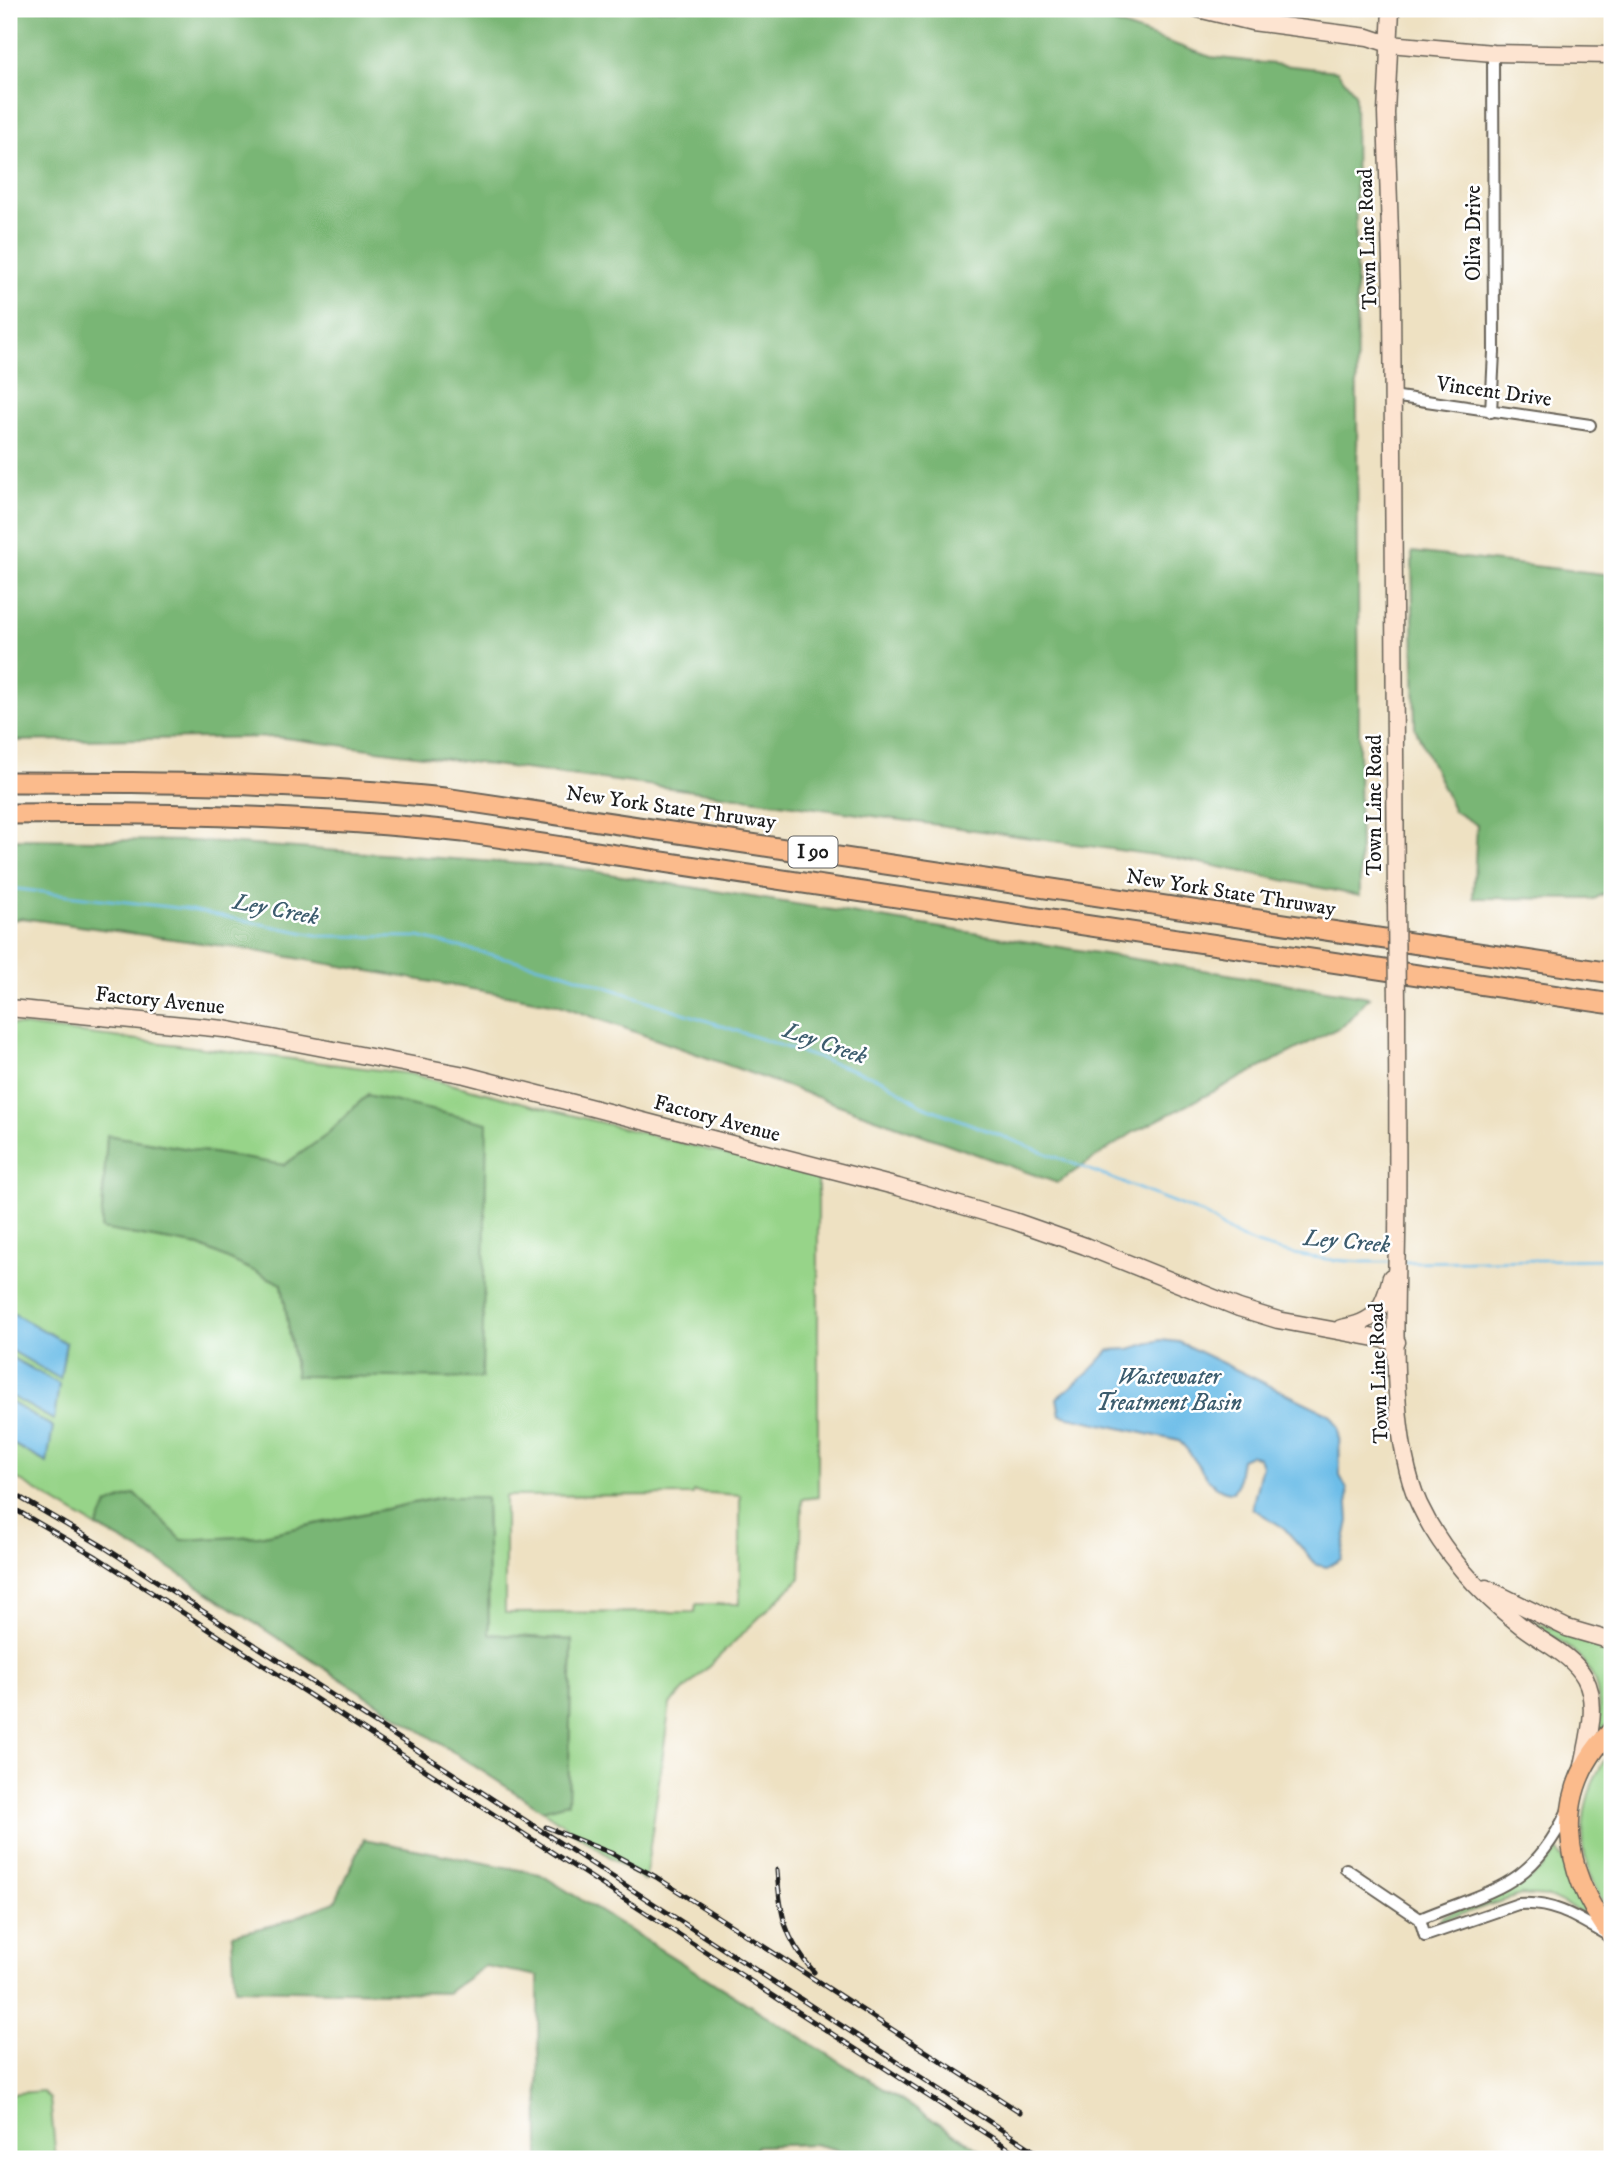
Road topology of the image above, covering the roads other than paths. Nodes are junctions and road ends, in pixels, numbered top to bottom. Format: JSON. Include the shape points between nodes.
{"nodes":[{"id":1,"x":1198,"y":9,"type":"edge"},
{"id":2,"x":1391,"y":9,"type":"edge"},
{"id":3,"x":1389,"y":44,"type":"junction"},
{"id":4,"x":1493,"y":53,"type":"junction"},
{"id":5,"x":1612,"y":55,"type":"edge"},
{"id":6,"x":1392,"y":396,"type":"junction"},
{"id":7,"x":1492,"y":412,"type":"junction"},
{"id":8,"x":1590,"y":425,"type":"dead end"},
{"id":9,"x":9,"y":782,"type":"edge"},
{"id":10,"x":9,"y":814,"type":"edge"},
{"id":11,"x":1612,"y":973,"type":"edge"},
{"id":12,"x":1612,"y":1004,"type":"edge"},
{"id":13,"x":9,"y":1008,"type":"edge"},
{"id":14,"x":1393,"y":1283,"type":"junction"},
{"id":15,"x":1328,"y":1330,"type":"junction"},
{"id":16,"x":1397,"y":1342,"type":"junction"},
{"id":17,"x":1474,"y":1582,"type":"junction"},
{"id":18,"x":1612,"y":1641,"type":"edge"},
{"id":19,"x":1612,"y":1730,"type":"edge"},
{"id":20,"x":1582,"y":1769,"type":"junction"},
{"id":21,"x":1573,"y":1800,"type":"junction"},
{"id":22,"x":1346,"y":1869,"type":"dead end"},
{"id":23,"x":1420,"y":1919,"type":"junction"},
{"id":24,"x":1612,"y":1937,"type":"edge"}],
"edges":[{"from":1,"to":3,"type":"street","via":[[1276,27],[1368,37]]},
{"from":2,"to":3,"type":"street","name":"Town Line Road"},
{"from":3,"to":4,"type":"street"},
{"from":3,"to":6,"type":"street","name":"Town Line Road","via":[[1386,150]]},
{"from":4,"to":5,"type":"street"},
{"from":4,"to":7,"type":"street","name":"Oliva Drive"},
{"from":6,"to":7,"type":"street","name":"Vincent Drive"},
{"from":6,"to":14,"type":"street","name":"Town Line Road","bridge":true,"via":[[1397,1005],[1397,1254]]},
{"from":7,"to":8,"type":"street","name":"Vincent Drive"},
{"from":9,"to":11,"type":"highway","name":"New York State Thruway","number":"I 90","via":[[212,782],[445,798]]},
{"from":10,"to":12,"type":"highway","number":"I 90","via":[[211,813],[463,832]]},
{"from":13,"to":15,"type":"street","name":"Factory Avenue","via":[[224,1028],[465,1075],[1014,1221],[1239,1308]]},
{"from":14,"to":15,"type":"street","via":[[1374,1317],[1364,1324]]},
{"from":14,"to":16,"type":"street","name":"Town Line Road"},
{"from":15,"to":16,"type":"street","name":"Factory Avenue"},
{"from":16,"to":17,"type":"street","name":"Town Line Road","via":[[1399,1420],[1405,1462],[1418,1503],[1432,1529]]},
{"from":17,"to":18,"type":"street","name":"Town Line Road","via":[[1567,1628]]},
{"from":17,"to":20,"type":"street","name":"Town Line Road","via":[[1498,1607],[1565,1656],[1585,1678],[1591,1723]]},
{"from":19,"to":20,"type":"main road"},
{"from":20,"to":21,"type":"main road"},
{"from":21,"to":23,"type":"street","via":[[1553,1840],[1524,1874]]},
{"from":21,"to":24,"type":"main road","via":[[1569,1832],[1576,1871],[1584,1896]]},
{"from":22,"to":23,"type":"street"},
{"from":23,"to":24,"type":"street","via":[[1426,1936],[1532,1903],[1570,1913]]}]}
